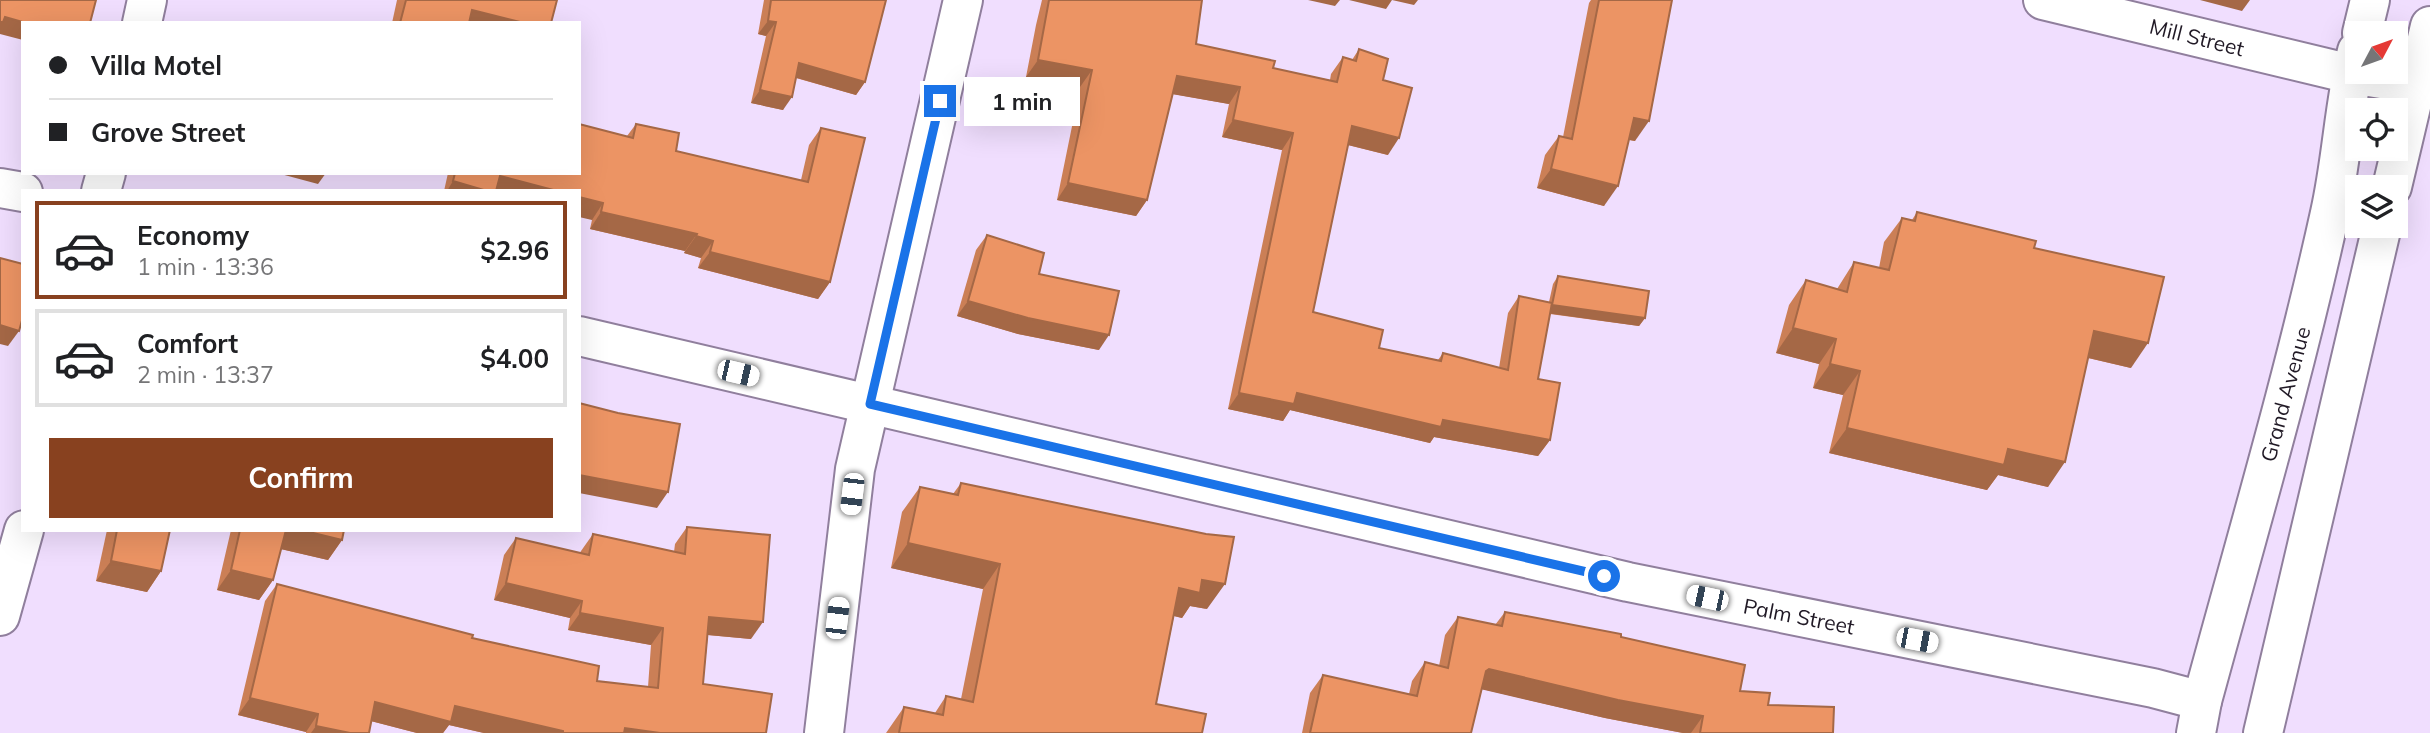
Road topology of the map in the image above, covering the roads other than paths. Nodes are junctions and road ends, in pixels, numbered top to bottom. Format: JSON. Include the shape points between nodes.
{"nodes":[{"id":1,"x":147,"y":0,"type":"edge"},
{"id":2,"x":963,"y":0,"type":"edge"},
{"id":3,"x":2043,"y":0,"type":"edge"},
{"id":4,"x":2370,"y":0,"type":"edge"},
{"id":5,"x":142,"y":21,"type":"edge"},
{"id":6,"x":2365,"y":21,"type":"edge"},
{"id":7,"x":2430,"y":26,"type":"edge"},
{"id":8,"x":2345,"y":61,"type":"edge"},
{"id":9,"x":2408,"y":82,"type":"edge"},
{"id":10,"x":2351,"y":84,"type":"edge"},
{"id":11,"x":2418,"y":85,"type":"junction"},
{"id":12,"x":2395,"y":175,"type":"edge"},
{"id":13,"x":0,"y":188,"type":"edge"},
{"id":14,"x":21,"y":192,"type":"edge"},
{"id":15,"x":2379,"y":238,"type":"edge"},
{"id":16,"x":581,"y":336,"type":"edge"},
{"id":17,"x":870,"y":404,"type":"junction"},
{"id":18,"x":23,"y":532,"type":"edge"},
{"id":19,"x":0,"y":615,"type":"edge"},
{"id":20,"x":2199,"y":717,"type":"edge"},
{"id":21,"x":824,"y":733,"type":"edge"},
{"id":22,"x":2263,"y":733,"type":"edge"}],
"edges":[{"from":1,"to":5,"type":"street"},
{"from":2,"to":17,"type":"street"},
{"from":3,"to":8,"type":"street","name":"Mill Street"},
{"from":4,"to":6,"type":"street"},
{"from":7,"to":11,"type":"street"},
{"from":9,"to":11,"type":"street","name":"Mill Street"},
{"from":10,"to":20,"type":"street","name":"Grand Avenue","via":[[2330,212]]},
{"from":11,"to":12,"type":"street"},
{"from":13,"to":14,"type":"street"},
{"from":15,"to":22,"type":"street"},
{"from":16,"to":17,"type":"street","name":"Palm Street"},
{"from":17,"to":20,"type":"street","name":"Palm Street","via":[[1628,582],[2153,688]]},
{"from":17,"to":21,"type":"street","via":[[855,469]]},
{"from":18,"to":19,"type":"street"}]}
